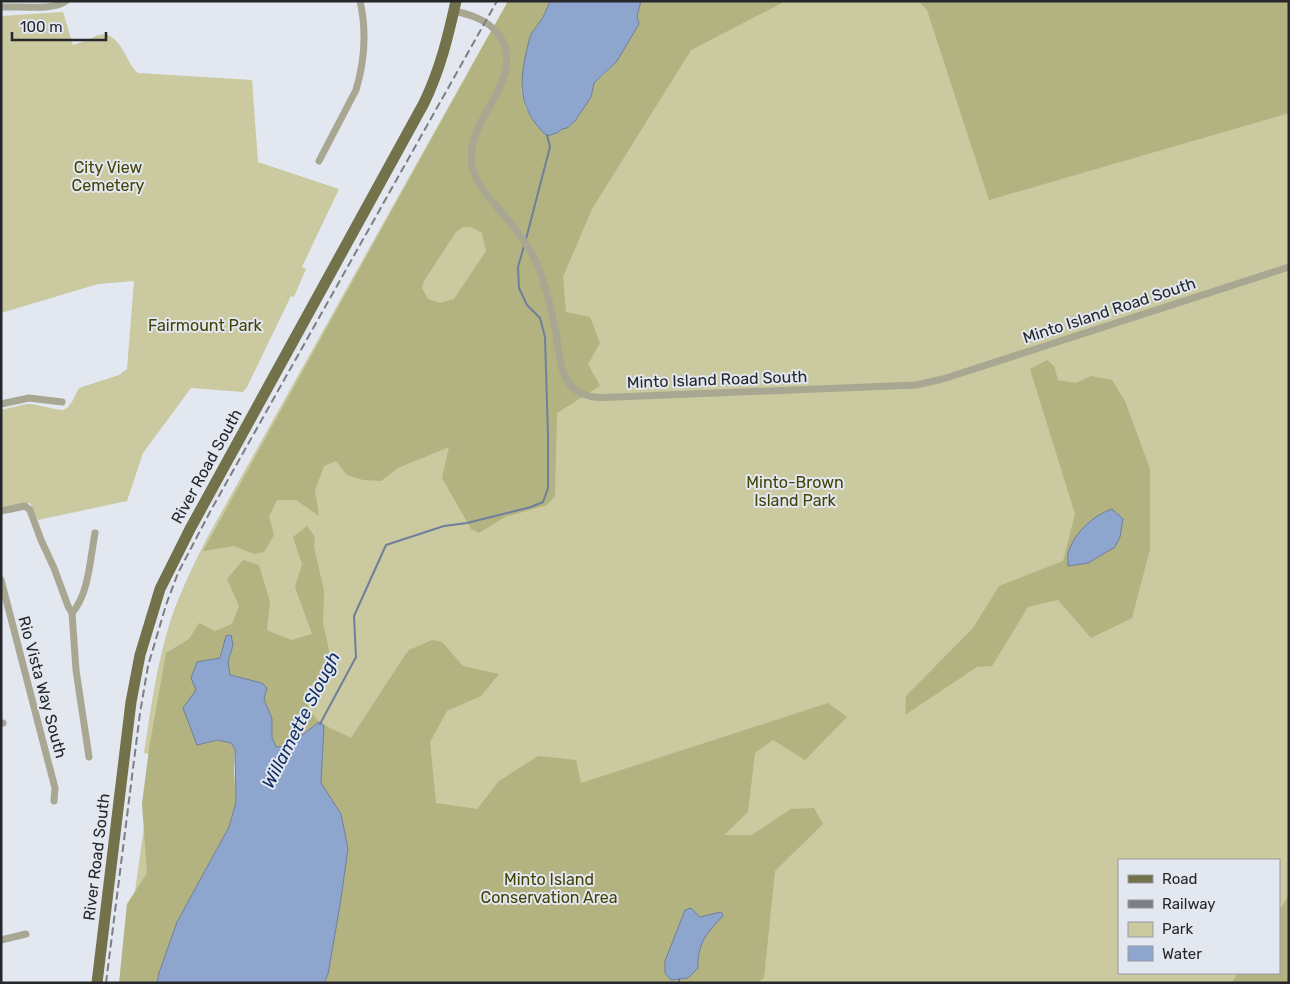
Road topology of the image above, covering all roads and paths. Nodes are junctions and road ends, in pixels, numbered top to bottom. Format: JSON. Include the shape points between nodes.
{"nodes":[{"id":1,"x":66,"y":1,"type":"edge"},
{"id":2,"x":360,"y":1,"type":"edge"},
{"id":3,"x":455,"y":6,"type":"edge"},
{"id":4,"x":1,"y":7,"type":"edge"},
{"id":5,"x":319,"y":161,"type":"dead end"},
{"id":6,"x":1289,"y":267,"type":"edge"},
{"id":7,"x":62,"y":402,"type":"dead end"},
{"id":8,"x":1,"y":404,"type":"edge"},
{"id":9,"x":1,"y":511,"type":"edge"},
{"id":10,"x":94,"y":533,"type":"dead end"},
{"id":11,"x":1,"y":580,"type":"edge"},
{"id":12,"x":72,"y":613,"type":"junction"},
{"id":13,"x":89,"y":757,"type":"dead end"},
{"id":14,"x":54,"y":801,"type":"dead end"},
{"id":15,"x":26,"y":934,"type":"dead end"},
{"id":16,"x":1,"y":940,"type":"edge"},
{"id":17,"x":97,"y":983,"type":"edge"}],
"edges":[{"from":1,"to":4,"type":"street","via":[[46,6]]},
{"from":2,"to":5,"type":"street","via":[[365,31],[360,78]]},
{"from":3,"to":6,"type":"street","name":"Minto Island Road South","via":[[490,25],[502,39],[508,61],[475,134],[471,147],[472,170],[481,188],[538,265],[553,319],[560,361],[570,385],[587,396],[926,383]]},
{"from":3,"to":17,"type":"main road","name":"River Road South","via":[[442,60],[424,103],[190,529],[160,590],[140,655],[131,702]]},
{"from":7,"to":8,"type":"street","via":[[29,398]]},
{"from":9,"to":12,"type":"street","via":[[28,507]]},
{"from":10,"to":12,"type":"street","via":[[84,595]]},
{"from":11,"to":14,"type":"street","name":"Rio Vista Way South","via":[[55,788]]},
{"from":12,"to":13,"type":"street","via":[[76,670]]},
{"from":15,"to":16,"type":"street"}]}
